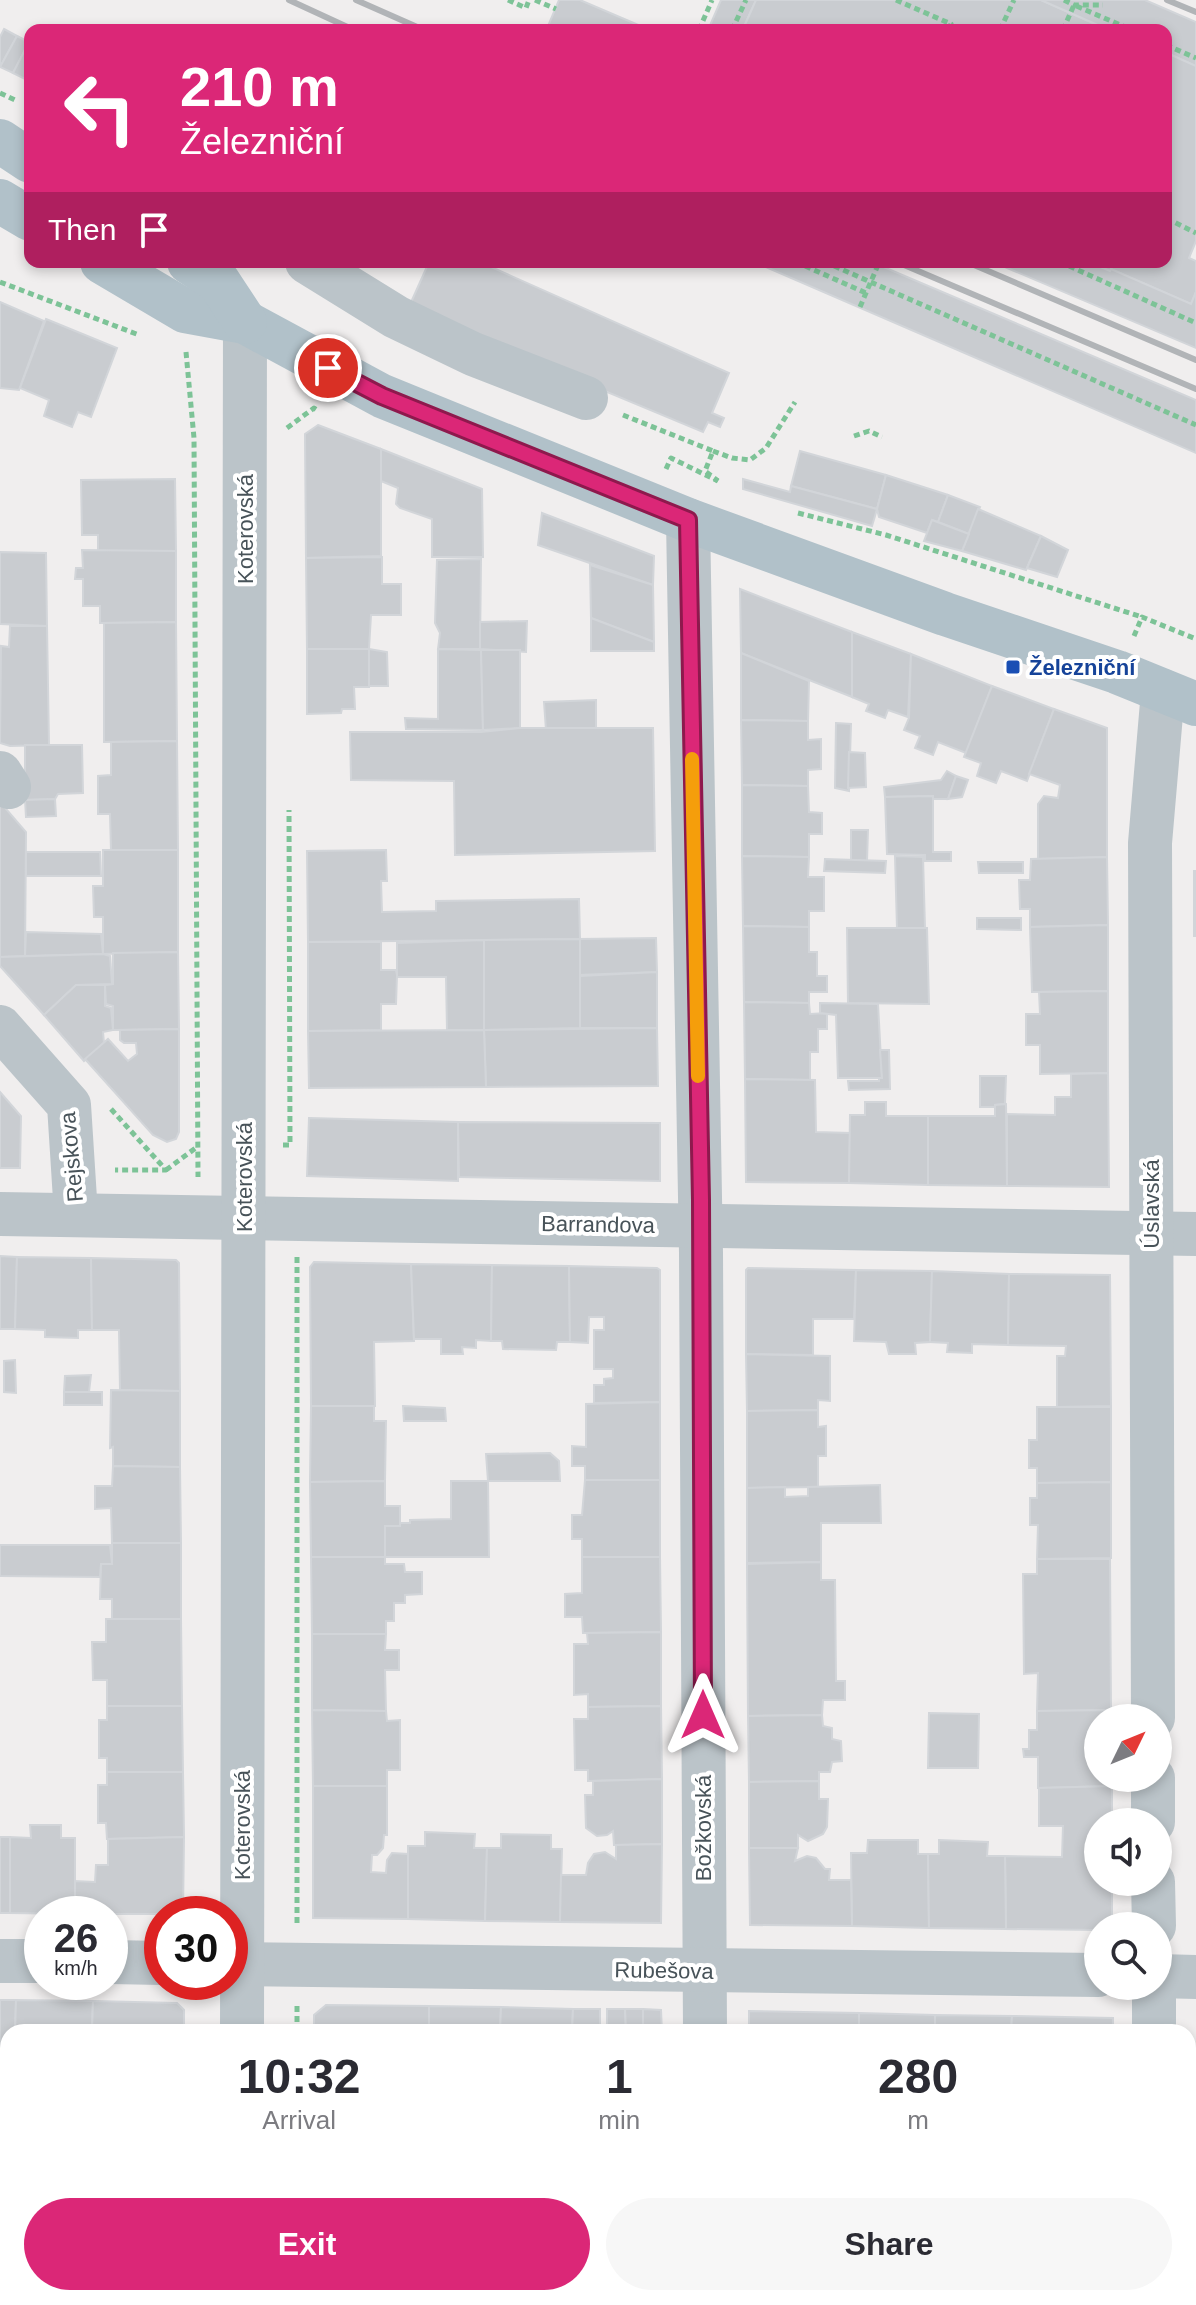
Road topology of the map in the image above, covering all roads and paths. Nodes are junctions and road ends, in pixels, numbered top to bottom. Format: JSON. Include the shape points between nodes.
{"nodes":[{"id":1,"x":508,"y":0,"type":"edge"},
{"id":2,"x":532,"y":0,"type":"edge"},
{"id":3,"x":712,"y":0,"type":"edge"},
{"id":4,"x":746,"y":0,"type":"edge"},
{"id":5,"x":896,"y":0,"type":"edge"},
{"id":6,"x":1014,"y":0,"type":"edge"},
{"id":7,"x":1064,"y":0,"type":"edge"},
{"id":8,"x":1074,"y":5,"type":"junction"},
{"id":9,"x":1103,"y":5,"type":"dead end"},
{"id":10,"x":556,"y":9,"type":"dead end"},
{"id":11,"x":702,"y":24,"type":"edge"},
{"id":12,"x":735,"y":24,"type":"edge"},
{"id":13,"x":951,"y":24,"type":"edge"},
{"id":14,"x":1003,"y":24,"type":"edge"},
{"id":15,"x":1066,"y":24,"type":"edge"},
{"id":16,"x":1118,"y":24,"type":"edge"},
{"id":17,"x":1172,"y":48,"type":"edge"},
{"id":18,"x":1196,"y":58,"type":"edge"},
{"id":19,"x":0,"y":141,"type":"edge"},
{"id":20,"x":24,"y":157,"type":"edge"},
{"id":21,"x":0,"y":201,"type":"edge"},
{"id":22,"x":24,"y":215,"type":"edge"},
{"id":23,"x":1172,"y":221,"type":"edge"},
{"id":24,"x":1196,"y":233,"type":"edge"},
{"id":25,"x":112,"y":268,"type":"edge"},
{"id":26,"x":198,"y":268,"type":"edge"},
{"id":27,"x":317,"y":268,"type":"edge"},
{"id":28,"x":810,"y":268,"type":"edge"},
{"id":29,"x":839,"y":268,"type":"edge"},
{"id":30,"x":877,"y":268,"type":"edge"},
{"id":31,"x":1073,"y":268,"type":"edge"},
{"id":32,"x":0,"y":282,"type":"edge"},
{"id":33,"x":871,"y":282,"type":"junction"},
{"id":34,"x":866,"y":293,"type":"junction"},
{"id":35,"x":860,"y":307,"type":"dead end"},
{"id":36,"x":245,"y":322,"type":"junction"},
{"id":37,"x":1196,"y":323,"type":"edge"},
{"id":38,"x":146,"y":338,"type":"dead end"},
{"id":39,"x":174,"y":348,"type":"dead end"},
{"id":40,"x":586,"y":398,"type":"joint"},
{"id":41,"x":795,"y":402,"type":"dead end"},
{"id":42,"x":327,"y":414,"type":"dead end"},
{"id":43,"x":1196,"y":425,"type":"edge"},
{"id":44,"x":854,"y":436,"type":"dead end"},
{"id":45,"x":287,"y":437,"type":"dead end"},
{"id":46,"x":882,"y":437,"type":"dead end"},
{"id":47,"x":713,"y":451,"type":"junction"},
{"id":48,"x":673,"y":477,"type":"dead end"},
{"id":49,"x":710,"y":477,"type":"junction"},
{"id":50,"x":718,"y":481,"type":"dead end"},
{"id":51,"x":794,"y":512,"type":"dead end"},
{"id":52,"x":688,"y":520,"type":"junction"},
{"id":53,"x":1142,"y":617,"type":"dead end"},
{"id":54,"x":1180,"y":697,"type":"edge"},
{"id":55,"x":0,"y":1027,"type":"edge"},
{"id":56,"x":166,"y":1170,"type":"dead end"},
{"id":57,"x":0,"y":1214,"type":"edge"},
{"id":58,"x":76,"y":1215,"type":"junction"},
{"id":59,"x":244,"y":1218,"type":"junction"},
{"id":60,"x":297,"y":1219,"type":"junction"},
{"id":61,"x":701,"y":1226,"type":"junction"},
{"id":62,"x":1151,"y":1234,"type":"junction"},
{"id":63,"x":1196,"y":1234,"type":"edge"},
{"id":64,"x":1153,"y":1704,"type":"edge"},
{"id":65,"x":237,"y":1896,"type":"edge"},
{"id":66,"x":0,"y":1961,"type":"edge"},
{"id":67,"x":24,"y":1961,"type":"edge"},
{"id":68,"x":248,"y":1964,"type":"edge"},
{"id":69,"x":297,"y":1965,"type":"junction"},
{"id":70,"x":704,"y":1970,"type":"junction"},
{"id":71,"x":1084,"y":1975,"type":"edge"},
{"id":72,"x":1172,"y":1976,"type":"edge"},
{"id":73,"x":1196,"y":1977,"type":"edge"},
{"id":74,"x":239,"y":2000,"type":"edge"},
{"id":75,"x":1154,"y":2000,"type":"edge"},
{"id":76,"x":241,"y":2024,"type":"edge"},
{"id":77,"x":297,"y":2024,"type":"edge"},
{"id":78,"x":705,"y":2024,"type":"edge"},
{"id":79,"x":1154,"y":2024,"type":"edge"}],
"edges":[{"from":1,"to":2,"type":"path","via":[[526,8]]},
{"from":2,"to":10,"type":"path"},
{"from":3,"to":11,"type":"path"},
{"from":4,"to":12,"type":"path"},
{"from":5,"to":13,"type":"path"},
{"from":6,"to":14,"type":"path"},
{"from":7,"to":8,"type":"path"},
{"from":8,"to":9,"type":"path"},
{"from":8,"to":15,"type":"path"},
{"from":8,"to":16,"type":"path"},
{"from":17,"to":18,"type":"path"},
{"from":19,"to":20,"type":"main road"},
{"from":21,"to":22,"type":"main road"},
{"from":23,"to":24,"type":"path"},
{"from":25,"to":36,"type":"main road","via":[[185,311]]},
{"from":26,"to":36,"type":"main road","via":[[218,281]]},
{"from":27,"to":40,"type":"street","via":[[396,317]]},
{"from":28,"to":34,"type":"path"},
{"from":29,"to":33,"type":"path"},
{"from":30,"to":33,"type":"path"},
{"from":31,"to":37,"type":"path"},
{"from":32,"to":38,"type":"path"},
{"from":33,"to":34,"type":"path"},
{"from":33,"to":43,"type":"path"},
{"from":34,"to":35,"type":"path"},
{"from":36,"to":52,"type":"main road","via":[[382,396]]},
{"from":36,"to":59,"type":"street","name":"Koterovská"},
{"from":39,"to":56,"type":"path","via":[[187,353],[194,438],[198,1147]]},
{"from":40,"to":47,"type":"path"},
{"from":41,"to":47,"type":"path","via":[[766,448],[750,460]]},
{"from":42,"to":45,"type":"path","via":[[314,408],[287,426]]},
{"from":44,"to":46,"type":"path","via":[[869,431]]},
{"from":47,"to":49,"type":"path","via":[[705,469]]},
{"from":48,"to":49,"type":"path","bridge":true,"via":[[665,471],[671,458]]},
{"from":49,"to":50,"type":"path"},
{"from":51,"to":53,"type":"path","via":[[886,535]]},
{"from":52,"to":54,"type":"main road"},
{"from":52,"to":61,"type":"street","name":"Božkovská"},
{"from":54,"to":62,"type":"street","name":"Úslavská","via":[[1150,843]]},
{"from":55,"to":58,"type":"street","name":"Rejskova","via":[[69,1105]]},
{"from":57,"to":58,"type":"street","name":"Barrandova"},
{"from":58,"to":59,"type":"street","name":"Barrandova"},
{"from":59,"to":60,"type":"street","name":"Barrandova"},
{"from":59,"to":65,"type":"street","name":"Koterovská"},
{"from":60,"to":61,"type":"street","name":"Barrandova"},
{"from":60,"to":69,"type":"path"},
{"from":61,"to":62,"type":"street","name":"Barrandova"},
{"from":61,"to":70,"type":"street","name":"Božkovská"},
{"from":62,"to":63,"type":"street","name":"Barrandova"},
{"from":62,"to":64,"type":"street","name":"Úslavská"},
{"from":66,"to":67,"type":"street"},
{"from":68,"to":69,"type":"street","name":"Rubešova"},
{"from":69,"to":70,"type":"street","name":"Rubešova"},
{"from":69,"to":77,"type":"path"},
{"from":70,"to":71,"type":"street","name":"Rubešova"},
{"from":70,"to":78,"type":"street","name":"Božkovská"},
{"from":72,"to":73,"type":"street"},
{"from":74,"to":76,"type":"street","name":"Koterovská"},
{"from":75,"to":79,"type":"street"}]}
